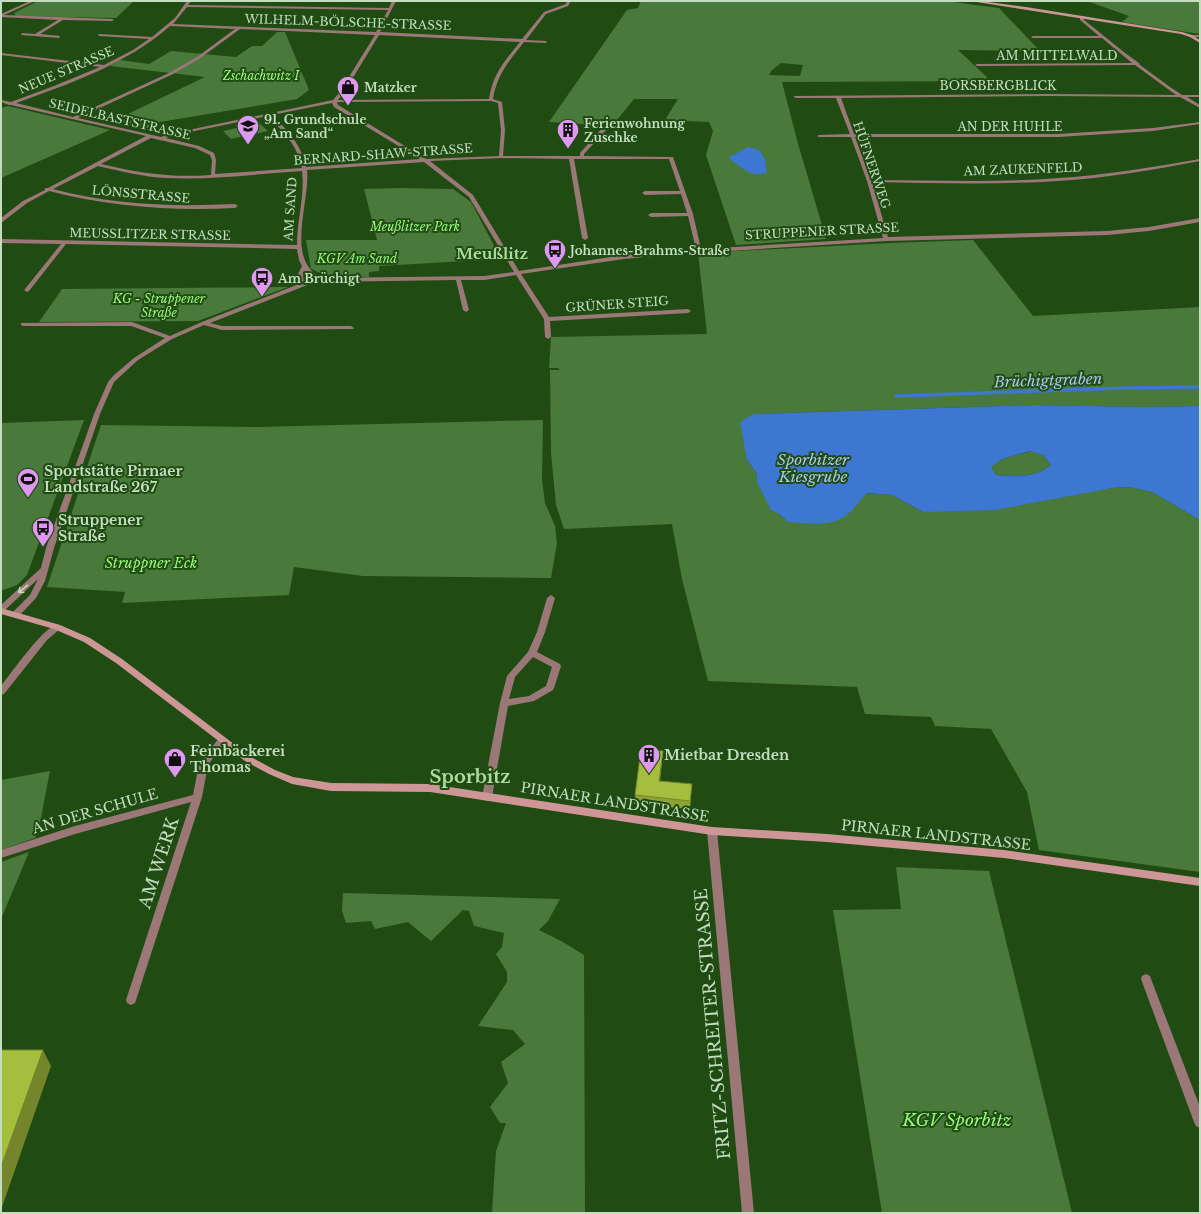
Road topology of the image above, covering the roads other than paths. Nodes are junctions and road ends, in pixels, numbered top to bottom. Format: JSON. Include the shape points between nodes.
{"nodes":[{"id":1,"x":33,"y":1,"type":"edge"},
{"id":2,"x":189,"y":1,"type":"edge"},
{"id":3,"x":394,"y":1,"type":"edge"},
{"id":4,"x":569,"y":1,"type":"edge"},
{"id":5,"x":972,"y":1,"type":"edge"},
{"id":6,"x":187,"y":6,"type":"junction"},
{"id":7,"x":389,"y":9,"type":"junction"},
{"id":8,"x":1,"y":15,"type":"edge"},
{"id":9,"x":1083,"y":17,"type":"junction"},
{"id":10,"x":62,"y":19,"type":"junction"},
{"id":11,"x":112,"y":20,"type":"dead end"},
{"id":12,"x":171,"y":25,"type":"junction"},
{"id":13,"x":239,"y":28,"type":"junction"},
{"id":14,"x":22,"y":34,"type":"dead end"},
{"id":15,"x":36,"y":35,"type":"junction"},
{"id":16,"x":99,"y":35,"type":"dead end"},
{"id":17,"x":377,"y":35,"type":"junction"},
{"id":18,"x":1191,"y":36,"type":"junction"},
{"id":19,"x":1200,"y":36,"type":"edge"},
{"id":20,"x":59,"y":37,"type":"dead end"},
{"id":21,"x":1033,"y":37,"type":"dead end"},
{"id":22,"x":1102,"y":37,"type":"junction"},
{"id":23,"x":152,"y":38,"type":"junction"},
{"id":24,"x":523,"y":41,"type":"junction"},
{"id":25,"x":546,"y":42,"type":"dead end"},
{"id":26,"x":1200,"y":42,"type":"edge"},
{"id":27,"x":1,"y":54,"type":"edge"},
{"id":28,"x":1138,"y":64,"type":"junction"},
{"id":29,"x":977,"y":65,"type":"dead end"},
{"id":30,"x":105,"y":66,"type":"junction"},
{"id":31,"x":1181,"y":96,"type":"junction"},
{"id":32,"x":1200,"y":96,"type":"edge"},
{"id":33,"x":796,"y":97,"type":"dead end"},
{"id":34,"x":838,"y":97,"type":"junction"},
{"id":35,"x":491,"y":100,"type":"junction"},
{"id":36,"x":1,"y":101,"type":"edge"},
{"id":37,"x":334,"y":102,"type":"junction"},
{"id":38,"x":10,"y":104,"type":"junction"},
{"id":39,"x":1,"y":107,"type":"edge"},
{"id":40,"x":1200,"y":107,"type":"edge"},
{"id":41,"x":270,"y":115,"type":"junction"},
{"id":42,"x":74,"y":118,"type":"junction"},
{"id":43,"x":1200,"y":123,"type":"edge"},
{"id":44,"x":606,"y":128,"type":"dead end"},
{"id":45,"x":852,"y":135,"type":"junction"},
{"id":46,"x":150,"y":136,"type":"junction"},
{"id":47,"x":820,"y":136,"type":"dead end"},
{"id":48,"x":160,"y":138,"type":"junction"},
{"id":49,"x":501,"y":157,"type":"junction"},
{"id":50,"x":571,"y":157,"type":"junction"},
{"id":51,"x":582,"y":157,"type":"junction"},
{"id":52,"x":425,"y":160,"type":"junction"},
{"id":53,"x":1200,"y":160,"type":"edge"},
{"id":54,"x":97,"y":164,"type":"junction"},
{"id":55,"x":304,"y":169,"type":"junction"},
{"id":56,"x":213,"y":175,"type":"junction"},
{"id":57,"x":869,"y":181,"type":"junction"},
{"id":58,"x":47,"y":190,"type":"junction"},
{"id":59,"x":683,"y":192,"type":"junction"},
{"id":60,"x":645,"y":193,"type":"dead end"},
{"id":61,"x":235,"y":206,"type":"dead end"},
{"id":62,"x":690,"y":214,"type":"junction"},
{"id":63,"x":651,"y":215,"type":"dead end"},
{"id":64,"x":1200,"y":220,"type":"edge"},
{"id":65,"x":1,"y":221,"type":"edge"},
{"id":66,"x":585,"y":238,"type":"dead end"},
{"id":67,"x":886,"y":239,"type":"junction"},
{"id":68,"x":1,"y":241,"type":"edge"},
{"id":69,"x":65,"y":242,"type":"junction"},
{"id":70,"x":298,"y":247,"type":"junction"},
{"id":71,"x":699,"y":250,"type":"junction"},
{"id":72,"x":304,"y":267,"type":"junction"},
{"id":73,"x":518,"y":274,"type":"junction"},
{"id":74,"x":458,"y":278,"type":"junction"},
{"id":75,"x":319,"y":280,"type":"junction"},
{"id":76,"x":302,"y":285,"type":"junction"},
{"id":77,"x":27,"y":290,"type":"dead end"},
{"id":78,"x":466,"y":310,"type":"dead end"},
{"id":79,"x":688,"y":311,"type":"dead end"},
{"id":80,"x":547,"y":319,"type":"junction"},
{"id":81,"x":204,"y":323,"type":"junction"},
{"id":82,"x":23,"y":324,"type":"dead end"},
{"id":83,"x":351,"y":328,"type":"dead end"},
{"id":84,"x":548,"y":337,"type":"dead end"},
{"id":85,"x":170,"y":338,"type":"junction"},
{"id":86,"x":44,"y":569,"type":"junction"},
{"id":87,"x":551,"y":598,"type":"dead end"},
{"id":88,"x":1,"y":610,"type":"edge"},
{"id":89,"x":15,"y":615,"type":"junction"},
{"id":90,"x":57,"y":627,"type":"junction"},
{"id":91,"x":532,"y":653,"type":"junction"},
{"id":92,"x":1,"y":692,"type":"edge"},
{"id":93,"x":504,"y":703,"type":"junction"},
{"id":94,"x":222,"y":740,"type":"junction"},
{"id":95,"x":197,"y":797,"type":"junction"},
{"id":96,"x":487,"y":797,"type":"junction"},
{"id":97,"x":712,"y":831,"type":"junction"},
{"id":98,"x":1,"y":854,"type":"edge"},
{"id":99,"x":1200,"y":882,"type":"edge"},
{"id":100,"x":1146,"y":979,"type":"dead end"},
{"id":101,"x":131,"y":1000,"type":"dead end"},
{"id":102,"x":1200,"y":1122,"type":"edge"},
{"id":103,"x":748,"y":1213,"type":"edge"}],
"edges":[{"from":1,"to":8,"type":"street"},
{"from":2,"to":6,"type":"street","name":"NEUE STRASSE"},
{"from":3,"to":7,"type":"street"},
{"from":4,"to":24,"type":"street","via":[[567,5],[545,13]]},
{"from":5,"to":9,"type":"street"},
{"from":6,"to":7,"type":"street"},
{"from":6,"to":12,"type":"street","name":"NEUE STRASSE"},
{"from":7,"to":17,"type":"street"},
{"from":8,"to":10,"type":"street"},
{"from":9,"to":18,"type":"street"},
{"from":9,"to":22,"type":"street","via":[[1081,19]]},
{"from":10,"to":11,"type":"street"},
{"from":10,"to":15,"type":"street"},
{"from":12,"to":13,"type":"street","name":"WILHELM-BÖLSCHE-STRASSE"},
{"from":12,"to":23,"type":"street","name":"NEUE STRASSE"},
{"from":13,"to":17,"type":"street","name":"WILHELM-BÖLSCHE-STRASSE"},
{"from":13,"to":42,"type":"street","via":[[198,58],[170,74]]},
{"from":14,"to":15,"type":"street"},
{"from":15,"to":20,"type":"street"},
{"from":16,"to":23,"type":"street"},
{"from":17,"to":24,"type":"street","name":"WILHELM-BÖLSCHE-STRASSE"},
{"from":17,"to":37,"type":"street"},
{"from":18,"to":19,"type":"street"},
{"from":18,"to":26,"type":"street"},
{"from":21,"to":22,"type":"street"},
{"from":22,"to":28,"type":"street"},
{"from":23,"to":30,"type":"street","name":"NEUE STRASSE"},
{"from":24,"to":25,"type":"street","name":"WILHELM-BÖLSCHE-STRASSE"},
{"from":24,"to":35,"type":"street","via":[[501,69],[493,86]]},
{"from":27,"to":30,"type":"street"},
{"from":28,"to":29,"type":"street","name":"AM MITTELWALD"},
{"from":28,"to":31,"type":"street"},
{"from":30,"to":38,"type":"street","name":"NEUE STRASSE"},
{"from":31,"to":32,"type":"street","name":"BORSBERGBLICK"},
{"from":31,"to":34,"type":"street","name":"BORSBERGBLICK"},
{"from":31,"to":40,"type":"street"},
{"from":33,"to":34,"type":"street","name":"BORSBERGBLICK"},
{"from":34,"to":45,"type":"street","name":"HÜFNERWEG"},
{"from":35,"to":37,"type":"street"},
{"from":35,"to":49,"type":"street","via":[[500,102]]},
{"from":36,"to":38,"type":"street","name":"SEIDELBASTSTRASSE"},
{"from":37,"to":41,"type":"street"},
{"from":37,"to":52,"type":"street","via":[[336,106]]},
{"from":38,"to":39,"type":"street","name":"NEUE STRASSE"},
{"from":38,"to":42,"type":"street","name":"SEIDELBASTSTRASSE"},
{"from":41,"to":48,"type":"street","via":[[169,134]]},
{"from":41,"to":55,"type":"street","name":"AM SAND","via":[[288,134],[299,151]]},
{"from":42,"to":46,"type":"street","name":"SEIDELBASTSTRASSE"},
{"from":43,"to":45,"type":"street","name":"AN DER HUHLE","via":[[1061,136]]},
{"from":44,"to":51,"type":"street"},
{"from":45,"to":47,"type":"street","name":"AN DER HUHLE"},
{"from":45,"to":57,"type":"street","name":"HÜFNERWEG"},
{"from":46,"to":48,"type":"street","name":"SEIDELBASTSTRASSE"},
{"from":46,"to":54,"type":"street"},
{"from":48,"to":56,"type":"street","name":"SEIDELBASTSTRASSE","via":[[197,147],[212,154]]},
{"from":49,"to":50,"type":"street","name":"BERNARD-SHAW-STRASSE"},
{"from":49,"to":52,"type":"street","name":"BERNARD-SHAW-STRASSE"},
{"from":50,"to":51,"type":"street","name":"BERNARD-SHAW-STRASSE"},
{"from":50,"to":66,"type":"street"},
{"from":51,"to":59,"type":"street","name":"BERNARD-SHAW-STRASSE","via":[[671,158]]},
{"from":52,"to":55,"type":"street","name":"BERNARD-SHAW-STRASSE"},
{"from":52,"to":73,"type":"street","via":[[462,187],[476,201]]},
{"from":53,"to":57,"type":"street","name":"AM ZAUKENFELD","via":[[1060,180]]},
{"from":54,"to":56,"type":"street","name":"BERNARD-SHAW-STRASSE","via":[[166,177]]},
{"from":54,"to":58,"type":"street"},
{"from":55,"to":56,"type":"street","name":"BERNARD-SHAW-STRASSE"},
{"from":55,"to":70,"type":"street","name":"AM SAND"},
{"from":57,"to":67,"type":"street","name":"HÜFNERWEG"},
{"from":58,"to":61,"type":"street","name":"LÖNSSTRASSE","via":[[106,203],[190,209]]},
{"from":58,"to":65,"type":"street","via":[[25,202]]},
{"from":59,"to":60,"type":"street"},
{"from":59,"to":62,"type":"street"},
{"from":62,"to":63,"type":"street"},
{"from":62,"to":71,"type":"street"},
{"from":64,"to":67,"type":"street","name":"STRUPPENER STRASSE","via":[[1107,233]]},
{"from":67,"to":71,"type":"street","name":"STRUPPENER STRASSE"},
{"from":68,"to":69,"type":"street","name":"MEUSSLITZER STRASSE"},
{"from":69,"to":70,"type":"street","name":"MEUSSLITZER STRASSE"},
{"from":69,"to":77,"type":"street"},
{"from":70,"to":72,"type":"street","name":"AM SAND"},
{"from":71,"to":73,"type":"street","name":"STRUPPENER STRASSE","via":[[624,257]]},
{"from":72,"to":75,"type":"street","via":[[311,276]]},
{"from":72,"to":76,"type":"street","name":"AM SAND","via":[[300,276]]},
{"from":73,"to":74,"type":"street","name":"STRUPPENER STRASSE"},
{"from":73,"to":80,"type":"street"},
{"from":74,"to":75,"type":"street","name":"STRUPPENER STRASSE"},
{"from":74,"to":78,"type":"street"},
{"from":75,"to":76,"type":"street","name":"STRUPPENER STRASSE"},
{"from":76,"to":81,"type":"street","name":"STRUPPENER STRASSE"},
{"from":79,"to":80,"type":"street","name":"GRÜNER STEIG"},
{"from":80,"to":84,"type":"street"},
{"from":81,"to":83,"type":"street","via":[[222,328]]},
{"from":81,"to":85,"type":"street","name":"STRUPPENER STRASSE"},
{"from":82,"to":85,"type":"street","via":[[132,324]]},
{"from":85,"to":86,"type":"street","name":"STRUPPENER STRASSE","via":[[136,359],[111,382],[97,414]]},
{"from":86,"to":88,"type":"street","name":"STRUPPENER STRASSE","one_way":true},
{"from":86,"to":89,"type":"street","name":"STRUPPENER STRASSE","via":[[34,596]]},
{"from":87,"to":91,"type":"street"},
{"from":88,"to":89,"type":"street","name":"PIRNAER LANDSTRASSE"},
{"from":89,"to":90,"type":"street","name":"PIRNAER LANDSTRASSE"},
{"from":90,"to":92,"type":"street","via":[[44,638]]},
{"from":90,"to":94,"type":"street","name":"PIRNAER LANDSTRASSE","via":[[87,640],[119,660]]},
{"from":91,"to":93,"type":"street","via":[[512,676]]},
{"from":91,"to":93,"type":"street","via":[[557,666],[550,688],[531,699]]},
{"from":93,"to":96,"type":"street"},
{"from":94,"to":95,"type":"street","name":"AM WERK","via":[[204,764]]},
{"from":94,"to":96,"type":"street","name":"PIRNAER LANDSTRASSE","via":[[248,759],[292,780],[331,787],[430,788]]},
{"from":95,"to":98,"type":"street","name":"AN DER SCHULE","via":[[75,830]]},
{"from":95,"to":101,"type":"street","name":"AM WERK"},
{"from":96,"to":97,"type":"street","name":"PIRNAER LANDSTRASSE"},
{"from":97,"to":99,"type":"street","name":"PIRNAER LANDSTRASSE","via":[[827,838],[1004,854]]},
{"from":97,"to":103,"type":"street","name":"FRITZ-SCHREITER-STRASSE"},
{"from":100,"to":102,"type":"street"}]}
